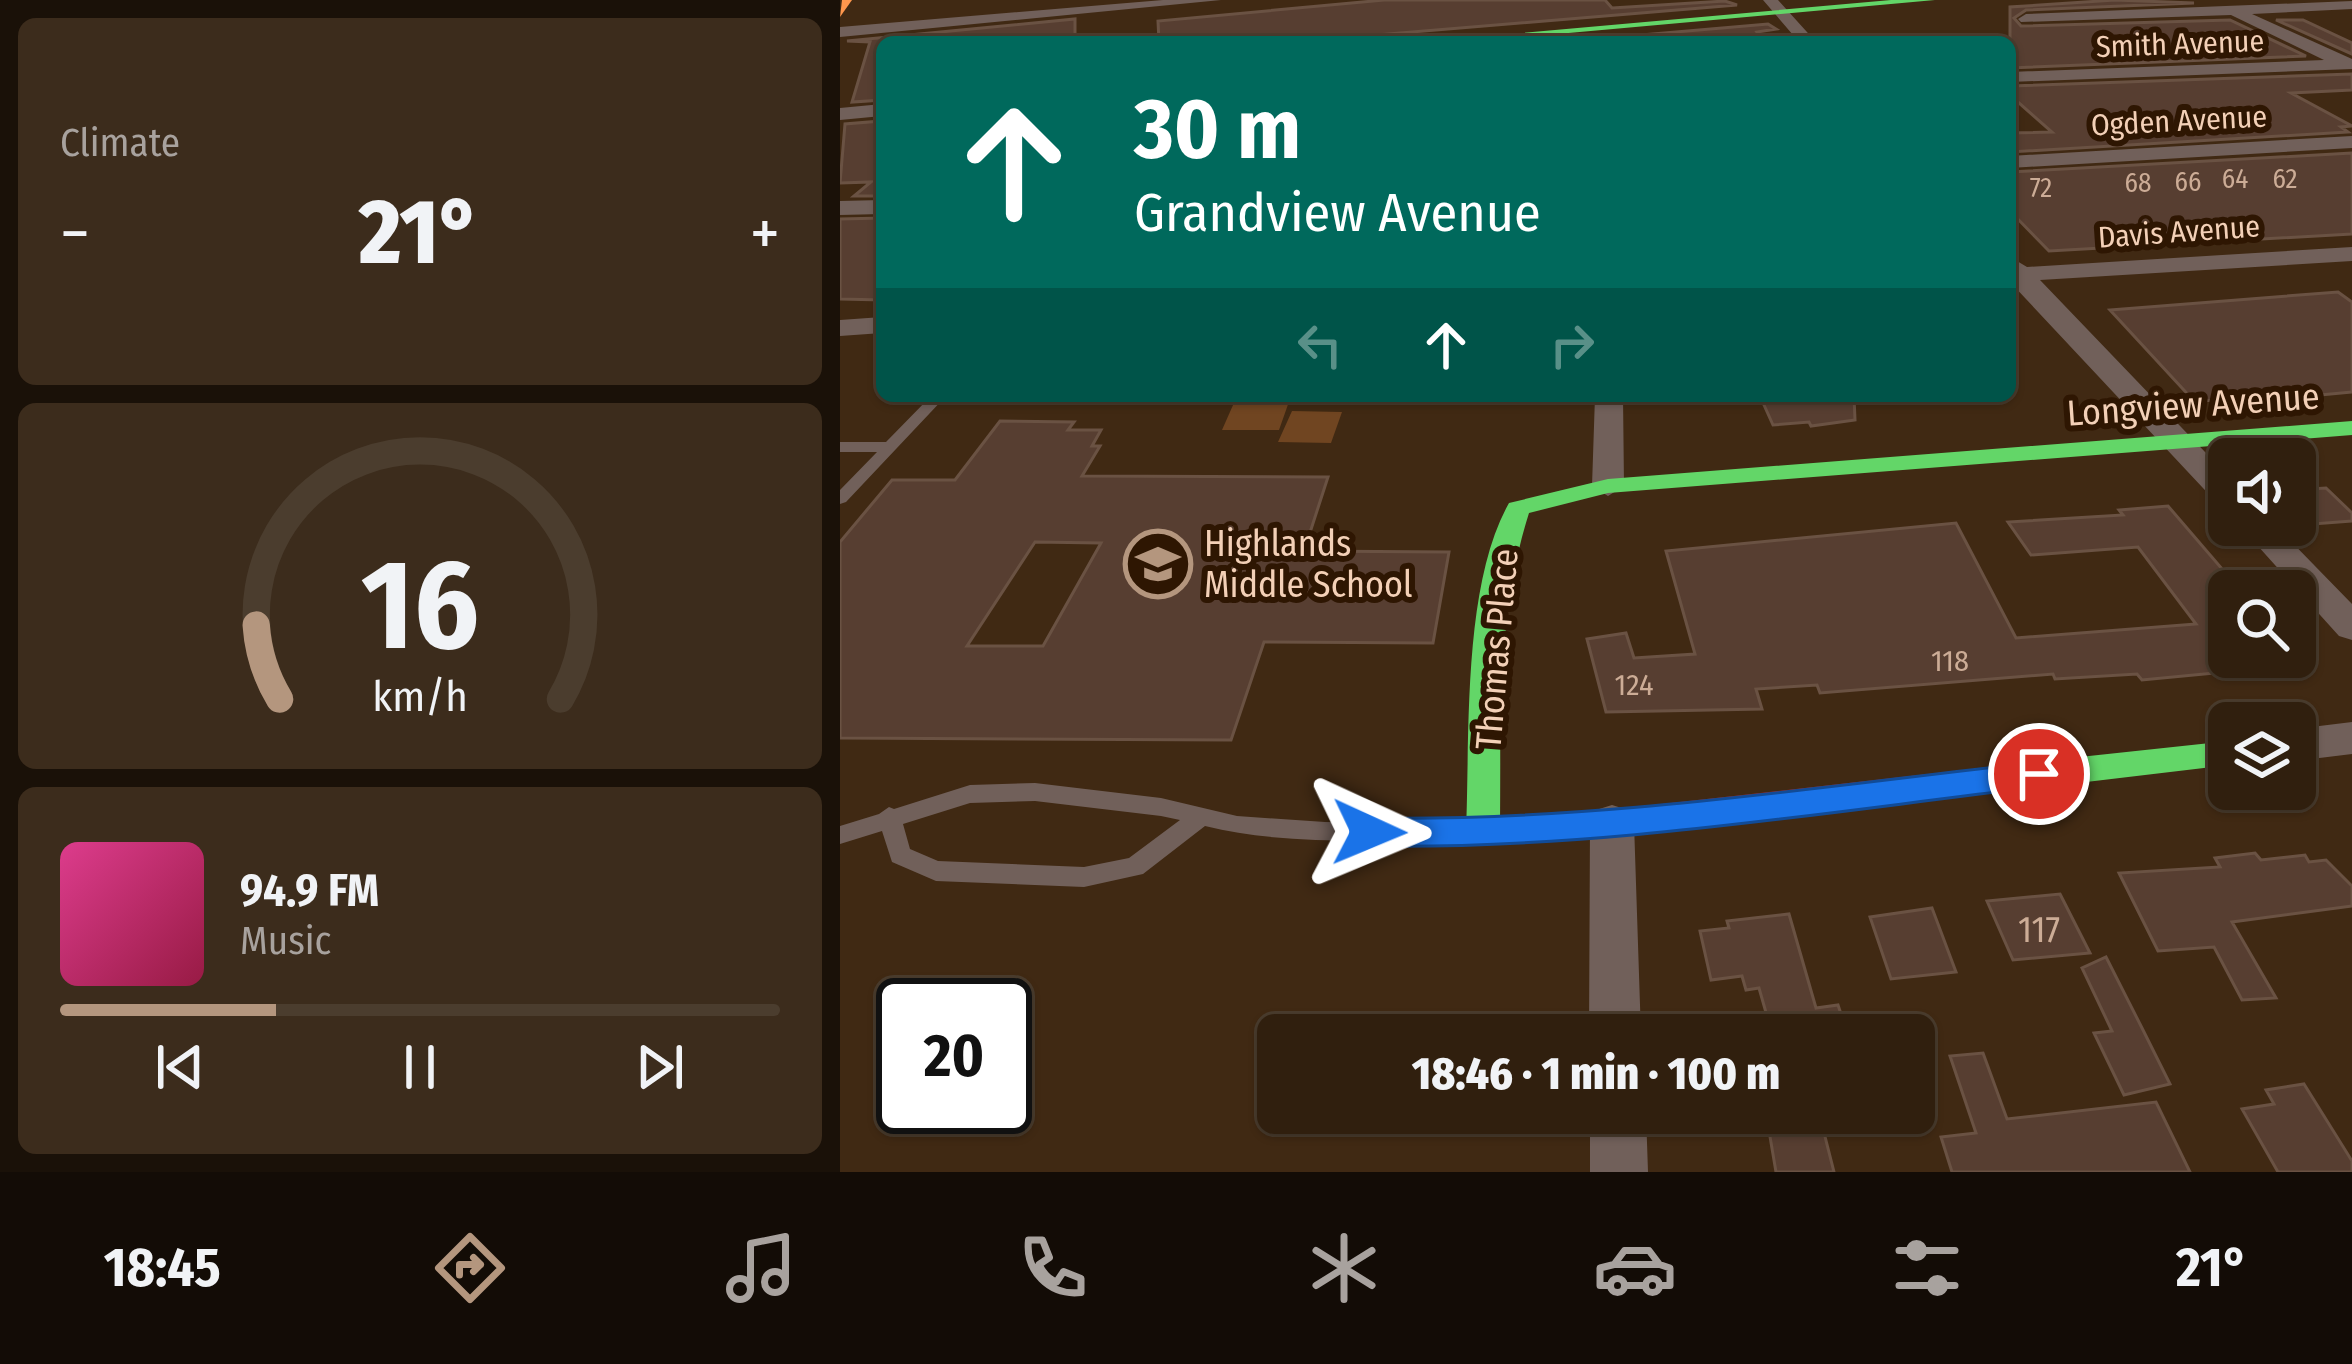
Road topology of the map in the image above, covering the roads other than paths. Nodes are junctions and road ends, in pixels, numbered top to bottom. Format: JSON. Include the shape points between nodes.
{"nodes":[{"id":1,"x":847,"y":0,"type":"edge"},
{"id":2,"x":1214,"y":0,"type":"edge"},
{"id":3,"x":1930,"y":0,"type":"edge"},
{"id":4,"x":2212,"y":0,"type":"edge"},
{"id":5,"x":2352,"y":5,"type":"edge"},
{"id":6,"x":1775,"y":6,"type":"edge"},
{"id":7,"x":2234,"y":10,"type":"junction"},
{"id":8,"x":840,"y":14,"type":"edge"},
{"id":9,"x":2026,"y":20,"type":"dead end"},
{"id":10,"x":840,"y":32,"type":"edge"},
{"id":11,"x":1486,"y":36,"type":"edge"},
{"id":12,"x":1802,"y":36,"type":"edge"},
{"id":13,"x":2350,"y":65,"type":"edge"},
{"id":14,"x":2016,"y":77,"type":"edge"},
{"id":15,"x":876,"y":111,"type":"edge"},
{"id":16,"x":840,"y":114,"type":"edge"},
{"id":17,"x":2352,"y":142,"type":"edge"},
{"id":18,"x":2016,"y":162,"type":"edge"},
{"id":19,"x":876,"y":207,"type":"edge"},
{"id":20,"x":840,"y":208,"type":"edge"},
{"id":21,"x":2352,"y":254,"type":"edge"},
{"id":22,"x":2016,"y":270,"type":"edge"},
{"id":23,"x":2016,"y":272,"type":"edge"},
{"id":24,"x":876,"y":326,"type":"edge"},
{"id":25,"x":840,"y":328,"type":"edge"},
{"id":26,"x":933,"y":402,"type":"edge"},
{"id":27,"x":1609,"y":402,"type":"edge"},
{"id":28,"x":2352,"y":428,"type":"edge"},
{"id":29,"x":2176,"y":440,"type":"junction"},
{"id":30,"x":840,"y":447,"type":"edge"},
{"id":31,"x":892,"y":447,"type":"junction"},
{"id":32,"x":2208,"y":474,"type":"edge"},
{"id":33,"x":1608,"y":486,"type":"junction"},
{"id":34,"x":840,"y":499,"type":"edge"},
{"id":35,"x":2276,"y":546,"type":"edge"},
{"id":36,"x":2352,"y":626,"type":"edge"},
{"id":37,"x":2352,"y":739,"type":"edge"},
{"id":38,"x":2316,"y":743,"type":"edge"},
{"id":39,"x":2208,"y":755,"type":"edge"},
{"id":40,"x":889,"y":816,"type":"junction"},
{"id":41,"x":1202,"y":817,"type":"junction"},
{"id":42,"x":1606,"y":824,"type":"junction"},
{"id":43,"x":1483,"y":832,"type":"junction"},
{"id":44,"x":840,"y":835,"type":"edge"},
{"id":45,"x":1614,"y":1014,"type":"edge"},
{"id":46,"x":1618,"y":1134,"type":"edge"},
{"id":47,"x":1619,"y":1172,"type":"edge"}],
"edges":[{"from":1,"to":8,"type":"street"},
{"from":2,"to":10,"type":"street"},
{"from":3,"to":6,"type":"street"},
{"from":4,"to":7,"type":"street"},
{"from":5,"to":7,"type":"street"},
{"from":6,"to":11,"type":"street"},
{"from":6,"to":12,"type":"street"},
{"from":7,"to":9,"type":"street"},
{"from":7,"to":13,"type":"street"},
{"from":13,"to":14,"type":"street","name":"Smith Avenue"},
{"from":15,"to":16,"type":"street"},
{"from":17,"to":18,"type":"street","name":"Ogden Avenue"},
{"from":19,"to":20,"type":"street"},
{"from":21,"to":22,"type":"street","name":"Davis Avenue"},
{"from":23,"to":29,"type":"street"},
{"from":24,"to":25,"type":"street"},
{"from":26,"to":31,"type":"lane"},
{"from":27,"to":33,"type":"street"},
{"from":28,"to":29,"type":"street","name":"Longview Avenue"},
{"from":29,"to":32,"type":"street"},
{"from":29,"to":33,"type":"street","name":"Longview Avenue"},
{"from":30,"to":31,"type":"lane"},
{"from":31,"to":34,"type":"lane"},
{"from":33,"to":43,"type":"street","name":"Thomas Place","via":[[1518,508],[1508,529],[1491,651]]},
{"from":35,"to":36,"type":"street"},
{"from":37,"to":38,"type":"street"},
{"from":39,"to":42,"type":"street"},
{"from":40,"to":41,"type":"lane","via":[[970,794],[1035,792]]},
{"from":40,"to":41,"type":"lane","via":[[900,855],[936,871],[1084,877],[1135,867]]},
{"from":40,"to":44,"type":"lane"},
{"from":41,"to":43,"type":"lane","via":[[1324,831]]},
{"from":42,"to":43,"type":"lane"},
{"from":42,"to":45,"type":"street"},
{"from":46,"to":47,"type":"street"}]}
